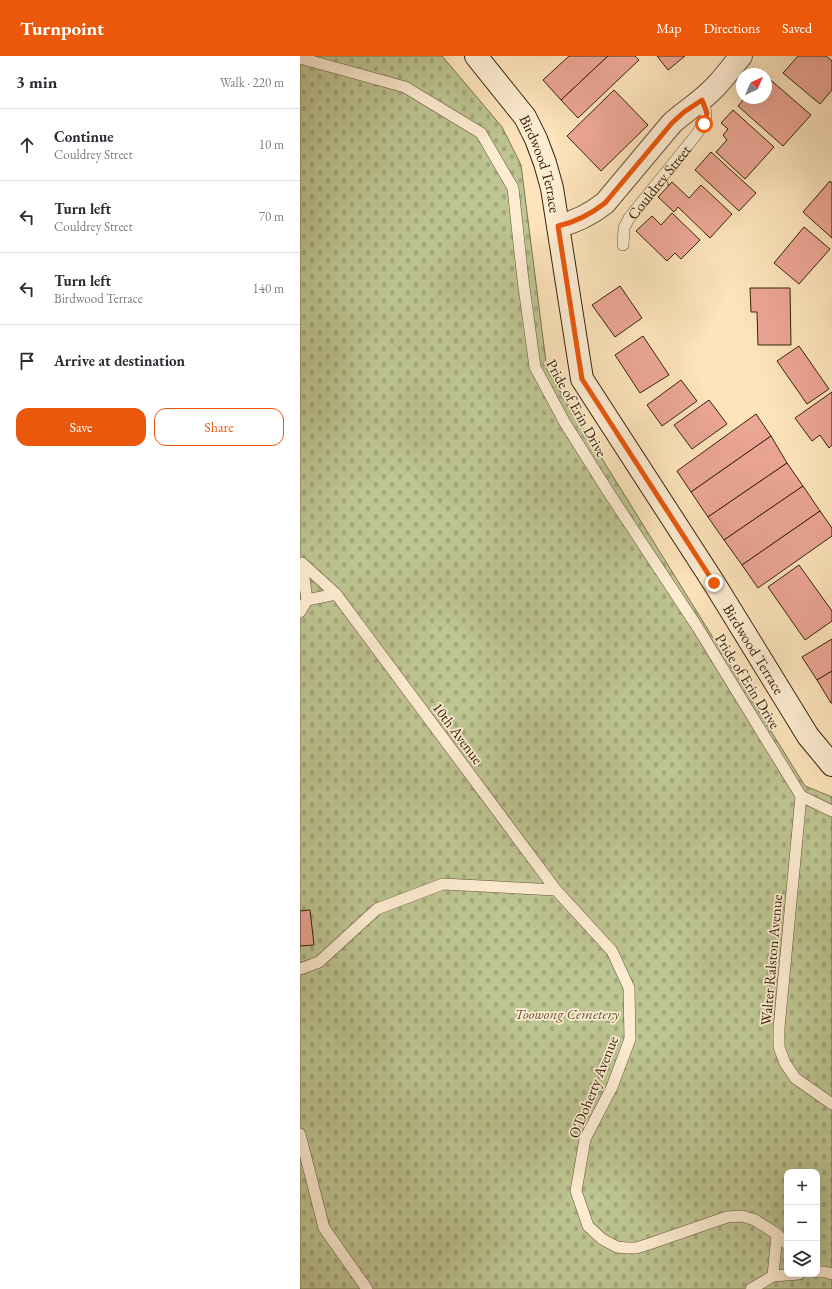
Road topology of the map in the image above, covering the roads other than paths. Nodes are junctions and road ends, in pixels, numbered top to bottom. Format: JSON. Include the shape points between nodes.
{"nodes":[{"id":1,"x":476,"y":56,"type":"edge"},
{"id":2,"x":741,"y":56,"type":"edge"},
{"id":3,"x":300,"y":58,"type":"edge"},
{"id":4,"x":702,"y":100,"type":"junction"},
{"id":5,"x":558,"y":226,"type":"junction"},
{"id":6,"x":623,"y":245,"type":"dead end"},
{"id":7,"x":302,"y":562,"type":"edge"},
{"id":8,"x":336,"y":594,"type":"junction"},
{"id":9,"x":307,"y":600,"type":"junction"},
{"id":10,"x":300,"y":612,"type":"edge"},
{"id":11,"x":829,"y":757,"type":"edge"},
{"id":12,"x":801,"y":796,"type":"junction"},
{"id":13,"x":832,"y":812,"type":"edge"},
{"id":14,"x":556,"y":890,"type":"junction"},
{"id":15,"x":300,"y":969,"type":"edge"},
{"id":16,"x":832,"y":1104,"type":"edge"},
{"id":17,"x":300,"y":1134,"type":"edge"},
{"id":18,"x":777,"y":1234,"type":"junction"},
{"id":19,"x":784,"y":1241,"type":"edge"},
{"id":20,"x":784,"y":1275,"type":"edge"},
{"id":21,"x":773,"y":1276,"type":"junction"},
{"id":22,"x":367,"y":1289,"type":"edge"},
{"id":23,"x":751,"y":1289,"type":"edge"}],
"edges":[{"from":1,"to":5,"type":"main road","name":"Birdwood Terrace","via":[[524,117],[536,139],[552,188]]},
{"from":2,"to":4,"type":"main road","name":"Couldrey Street"},
{"from":3,"to":12,"type":"lane","name":"Pride of Erin Drive","via":[[405,87],[481,134],[513,188],[535,367],[565,423],[698,628]]},
{"from":4,"to":5,"type":"main road","name":"Couldrey Street","via":[[672,123],[605,203],[581,219]]},
{"from":4,"to":6,"type":"lane","name":"Couldrey Street","via":[[707,113],[704,124],[629,218],[624,228]]},
{"from":5,"to":11,"type":"main road","name":"Birdwood Terrace","via":[[582,379],[714,583],[808,736]]},
{"from":7,"to":8,"type":"lane","name":"10th Avenue"},
{"from":7,"to":9,"type":"lane"},
{"from":8,"to":9,"type":"lane"},
{"from":8,"to":14,"type":"lane","name":"10th Avenue"},
{"from":9,"to":10,"type":"lane"},
{"from":12,"to":13,"type":"lane"},
{"from":12,"to":16,"type":"lane","name":"Walter Ralston Avenue","via":[[779,1047],[785,1063],[795,1078]]},
{"from":14,"to":15,"type":"lane","via":[[443,884],[378,909],[319,962]]},
{"from":14,"to":18,"type":"lane","name":"O'Doherty Avenue","via":[[612,951],[629,988],[630,1039],[612,1087],[585,1139],[576,1190],[588,1226],[602,1239],[617,1247],[627,1248],[649,1244],[727,1217],[742,1216],[755,1220]]},
{"from":17,"to":22,"type":"lane","via":[[324,1228]]},
{"from":18,"to":19,"type":"lane","name":"O'Doherty Avenue"},
{"from":18,"to":21,"type":"lane"},
{"from":20,"to":21,"type":"lane"},
{"from":21,"to":23,"type":"lane"}]}
